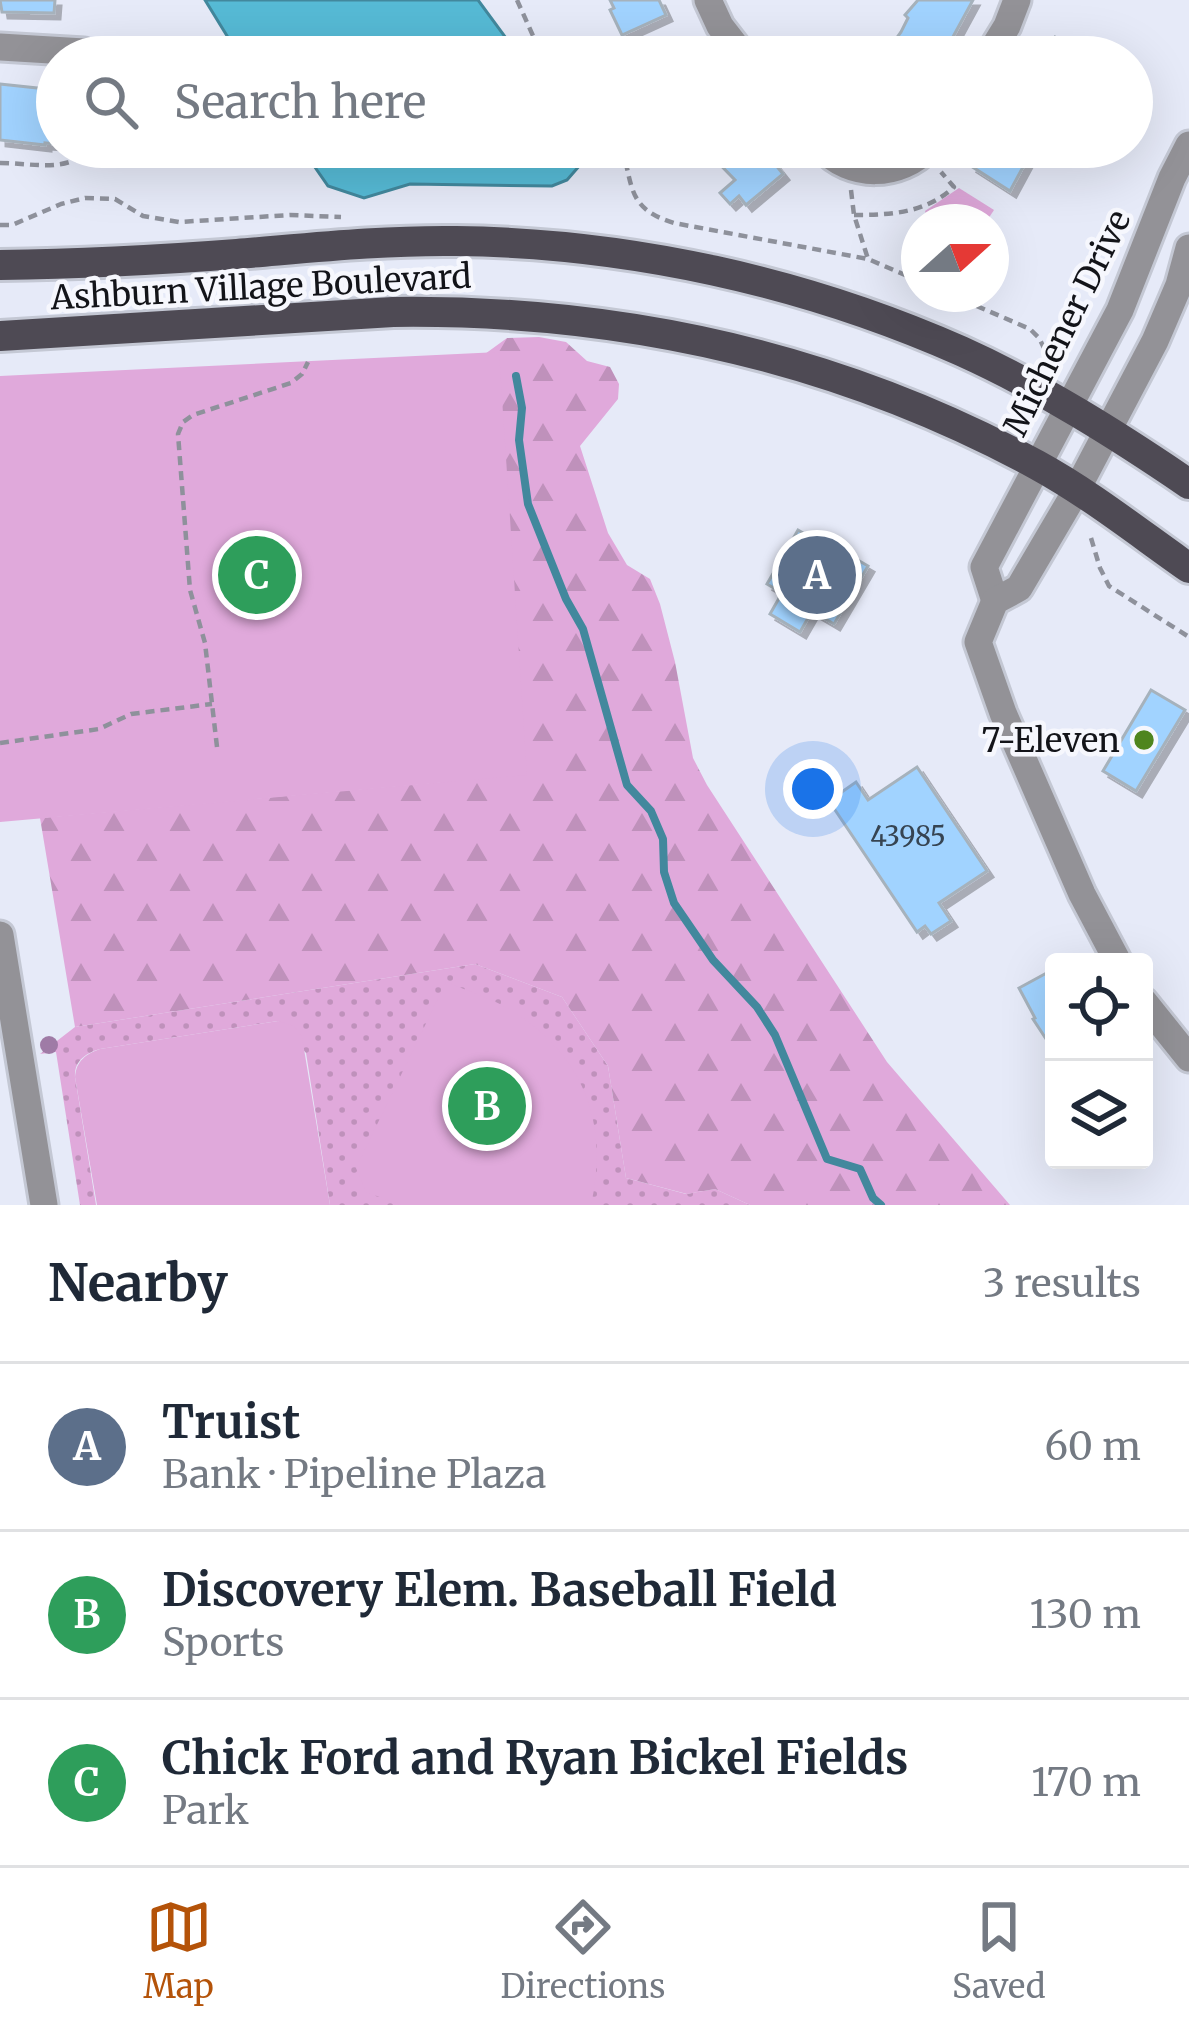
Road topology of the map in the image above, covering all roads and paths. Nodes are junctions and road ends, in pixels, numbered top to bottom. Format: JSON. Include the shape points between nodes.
{"nodes":[{"id":1,"x":517,"y":0,"type":"edge"},
{"id":2,"x":709,"y":0,"type":"edge"},
{"id":3,"x":1017,"y":0,"type":"edge"},
{"id":4,"x":532,"y":36,"type":"edge"},
{"id":5,"x":728,"y":36,"type":"edge"},
{"id":6,"x":1001,"y":36,"type":"edge"},
{"id":7,"x":0,"y":47,"type":"edge"},
{"id":8,"x":36,"y":49,"type":"edge"},
{"id":9,"x":1189,"y":145,"type":"edge"},
{"id":10,"x":0,"y":163,"type":"edge"},
{"id":11,"x":36,"y":164,"type":"edge"},
{"id":12,"x":627,"y":168,"type":"edge"},
{"id":13,"x":856,"y":168,"type":"edge"},
{"id":14,"x":894,"y":168,"type":"edge"},
{"id":15,"x":940,"y":168,"type":"edge"},
{"id":16,"x":851,"y":190,"type":"dead end"},
{"id":17,"x":854,"y":215,"type":"junction"},
{"id":18,"x":1189,"y":248,"type":"edge"},
{"id":19,"x":868,"y":259,"type":"junction"},
{"id":20,"x":0,"y":265,"type":"edge"},
{"id":21,"x":901,"y":273,"type":"edge"},
{"id":22,"x":992,"y":312,"type":"edge"},
{"id":23,"x":0,"y":335,"type":"edge"},
{"id":24,"x":308,"y":362,"type":"dead end"},
{"id":25,"x":1054,"y":370,"type":"dead end"},
{"id":26,"x":1070,"y":409,"type":"junction"},
{"id":27,"x":1107,"y":430,"type":"junction"},
{"id":28,"x":1039,"y":466,"type":"junction"},
{"id":29,"x":1189,"y":484,"type":"edge"},
{"id":30,"x":1076,"y":491,"type":"junction"},
{"id":31,"x":1091,"y":538,"type":"dead end"},
{"id":32,"x":1189,"y":568,"type":"edge"},
{"id":33,"x":994,"y":601,"type":"junction"},
{"id":34,"x":1189,"y":637,"type":"edge"},
{"id":35,"x":212,"y":704,"type":"junction"},
{"id":36,"x":0,"y":743,"type":"edge"},
{"id":37,"x":217,"y":747,"type":"dead end"},
{"id":38,"x":0,"y":935,"type":"edge"},
{"id":39,"x":1112,"y":953,"type":"edge"},
{"id":40,"x":1153,"y":1013,"type":"edge"},
{"id":41,"x":1189,"y":1058,"type":"edge"},
{"id":42,"x":44,"y":1205,"type":"edge"}],
"edges":[{"from":1,"to":4,"type":"path"},
{"from":2,"to":5,"type":"street"},
{"from":3,"to":6,"type":"street"},
{"from":7,"to":8,"type":"street"},
{"from":9,"to":26,"type":"street","name":"Michener Drive"},
{"from":10,"to":11,"type":"path"},
{"from":12,"to":19,"type":"path","via":[[650,215]]},
{"from":13,"to":14,"type":"street"},
{"from":15,"to":17,"type":"path","via":[[953,187],[941,199],[915,210]]},
{"from":16,"to":17,"type":"path"},
{"from":17,"to":19,"type":"path"},
{"from":18,"to":27,"type":"street","via":[[1155,340]]},
{"from":19,"to":21,"type":"path"},
{"from":20,"to":26,"type":"main road","name":"Ashburn Village Boulevard","via":[[351,244],[561,247],[756,280],[842,307],[961,351]]},
{"from":22,"to":25,"type":"path","via":[[1030,328]]},
{"from":23,"to":28,"type":"main road","name":"Ashburn Village Boulevard","via":[[393,312],[589,320],[812,369]]},
{"from":24,"to":35,"type":"path","via":[[291,383],[193,415],[178,434],[190,590]]},
{"from":26,"to":27,"type":"main road","name":"Ashburn Village Boulevard"},
{"from":26,"to":28,"type":"street","name":"Michener Drive"},
{"from":27,"to":29,"type":"main road","name":"Ashburn Village Boulevard"},
{"from":27,"to":30,"type":"street"},
{"from":28,"to":30,"type":"main road","name":"Ashburn Village Boulevard"},
{"from":28,"to":33,"type":"street","name":"Michener Drive","via":[[984,567]]},
{"from":30,"to":32,"type":"main road","name":"Ashburn Village Boulevard"},
{"from":30,"to":33,"type":"street","via":[[1019,588]]},
{"from":31,"to":34,"type":"path","via":[[1108,586]]},
{"from":33,"to":39,"type":"street","name":"Michener Drive","via":[[978,642]]},
{"from":35,"to":36,"type":"path"},
{"from":35,"to":37,"type":"path"},
{"from":38,"to":42,"type":"street"},
{"from":40,"to":41,"type":"street"}]}
